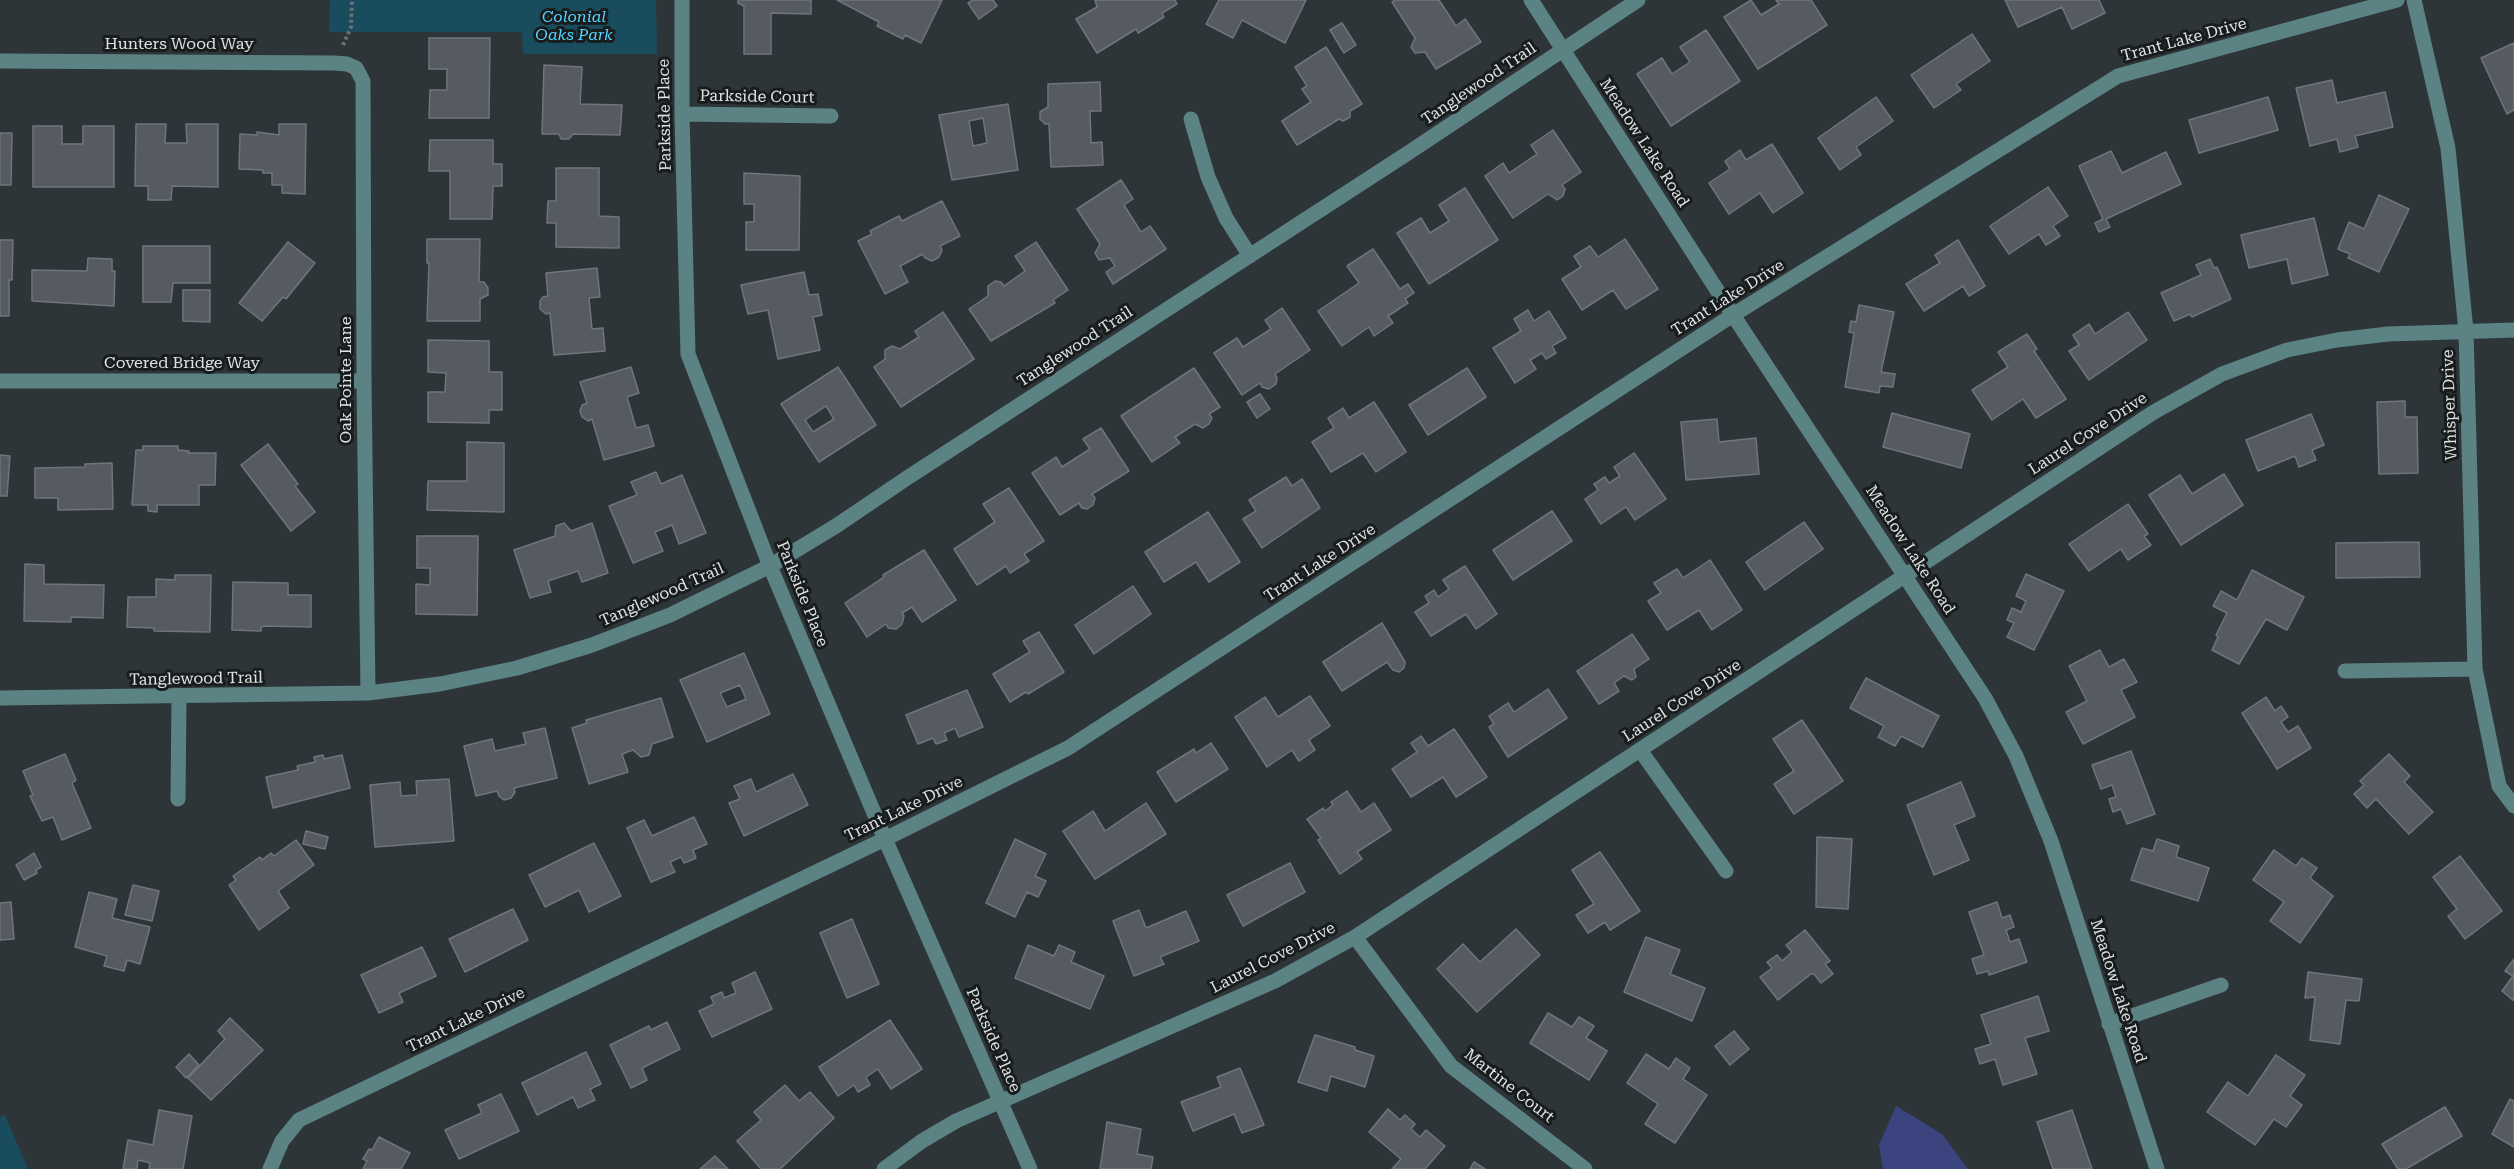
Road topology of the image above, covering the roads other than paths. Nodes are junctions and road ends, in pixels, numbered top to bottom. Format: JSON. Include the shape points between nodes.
{"nodes":[{"id":1,"x":682,"y":0,"type":"edge"},
{"id":2,"x":1531,"y":0,"type":"edge"},
{"id":3,"x":1638,"y":0,"type":"edge"},
{"id":4,"x":2397,"y":0,"type":"edge"},
{"id":5,"x":2414,"y":0,"type":"edge"},
{"id":6,"x":1563,"y":50,"type":"junction"},
{"id":7,"x":0,"y":61,"type":"edge"},
{"id":8,"x":356,"y":69,"type":"joint"},
{"id":9,"x":682,"y":114,"type":"junction"},
{"id":10,"x":831,"y":116,"type":"dead end"},
{"id":11,"x":1191,"y":119,"type":"dead end"},
{"id":12,"x":1250,"y":256,"type":"junction"},
{"id":13,"x":1733,"y":315,"type":"junction"},
{"id":14,"x":2514,"y":330,"type":"edge"},
{"id":15,"x":2466,"y":331,"type":"junction"},
{"id":16,"x":0,"y":381,"type":"edge"},
{"id":17,"x":364,"y":381,"type":"junction"},
{"id":18,"x":770,"y":566,"type":"junction"},
{"id":19,"x":1906,"y":577,"type":"junction"},
{"id":20,"x":2475,"y":669,"type":"junction"},
{"id":21,"x":2345,"y":671,"type":"dead end"},
{"id":22,"x":368,"y":693,"type":"junction"},
{"id":23,"x":179,"y":697,"type":"junction"},
{"id":24,"x":0,"y":698,"type":"edge"},
{"id":25,"x":1640,"y":750,"type":"junction"},
{"id":26,"x":178,"y":799,"type":"dead end"},
{"id":27,"x":2514,"y":806,"type":"edge"},
{"id":28,"x":885,"y":839,"type":"junction"},
{"id":29,"x":1726,"y":871,"type":"dead end"},
{"id":30,"x":1355,"y":937,"type":"junction"},
{"id":31,"x":2221,"y":985,"type":"dead end"},
{"id":32,"x":2109,"y":1023,"type":"junction"},
{"id":33,"x":1001,"y":1101,"type":"junction"},
{"id":34,"x":270,"y":1169,"type":"edge"},
{"id":35,"x":884,"y":1169,"type":"edge"},
{"id":36,"x":1030,"y":1169,"type":"edge"},
{"id":37,"x":1584,"y":1169,"type":"edge"},
{"id":38,"x":2157,"y":1169,"type":"edge"}],
"edges":[{"from":1,"to":9,"type":"street","name":"Parkside Place"},
{"from":2,"to":6,"type":"street","name":"Meadow Lake Road"},
{"from":3,"to":6,"type":"street","name":"Tanglewood Trail"},
{"from":4,"to":13,"type":"street","name":"Trant Lake Drive","via":[[2118,76]]},
{"from":5,"to":15,"type":"street","name":"Whisper Drive","via":[[2448,148]]},
{"from":6,"to":12,"type":"street","name":"Tanglewood Trail"},
{"from":6,"to":13,"type":"street","name":"Meadow Lake Road"},
{"from":7,"to":8,"type":"street","name":"Hunters Wood Way","via":[[334,63]]},
{"from":8,"to":17,"type":"street","name":"Oak Pointe Lane","via":[[363,81]]},
{"from":9,"to":10,"type":"street","name":"Parkside Court"},
{"from":9,"to":18,"type":"street","name":"Parkside Place","via":[[688,354]]},
{"from":11,"to":12,"type":"street","via":[[1208,177],[1226,218]]},
{"from":12,"to":18,"type":"street","name":"Tanglewood Trail"},
{"from":13,"to":19,"type":"street","name":"Meadow Lake Road"},
{"from":13,"to":28,"type":"street","name":"Trant Lake Drive","via":[[1068,748]]},
{"from":14,"to":15,"type":"street","name":"Laurel Cove Drive"},
{"from":15,"to":19,"type":"street","name":"Laurel Cove Drive","via":[[2337,340],[2287,350],[2222,374],[2154,412]]},
{"from":15,"to":20,"type":"street","name":"Whisper Drive"},
{"from":16,"to":17,"type":"street","name":"Covered Bridge Way"},
{"from":17,"to":22,"type":"street","name":"Oak Pointe Lane"},
{"from":18,"to":22,"type":"street","name":"Tanglewood Trail","via":[[670,615],[592,645],[517,668],[440,684]]},
{"from":18,"to":28,"type":"street","name":"Parkside Place"},
{"from":19,"to":25,"type":"street","name":"Laurel Cove Drive"},
{"from":19,"to":32,"type":"street","name":"Meadow Lake Road","via":[[1985,698],[2016,756],[2051,841]]},
{"from":20,"to":21,"type":"street"},
{"from":20,"to":27,"type":"street","name":"Whisper Drive","via":[[2499,786]]},
{"from":22,"to":23,"type":"street","name":"Tanglewood Trail"},
{"from":23,"to":24,"type":"street","name":"Tanglewood Trail"},
{"from":23,"to":26,"type":"street"},
{"from":25,"to":29,"type":"street"},
{"from":25,"to":30,"type":"street","name":"Laurel Cove Drive"},
{"from":28,"to":33,"type":"street","name":"Parkside Place"},
{"from":28,"to":34,"type":"street","name":"Trant Lake Drive","via":[[298,1120],[282,1141]]},
{"from":30,"to":33,"type":"street","name":"Laurel Cove Drive","via":[[1275,981]]},
{"from":30,"to":37,"type":"street","name":"Martine Court","via":[[1451,1066]]},
{"from":31,"to":32,"type":"street"},
{"from":32,"to":38,"type":"street","name":"Meadow Lake Road"},
{"from":33,"to":35,"type":"street","name":"Laurel Cove Drive","via":[[956,1121]]},
{"from":33,"to":36,"type":"street","name":"Parkside Place"}]}
